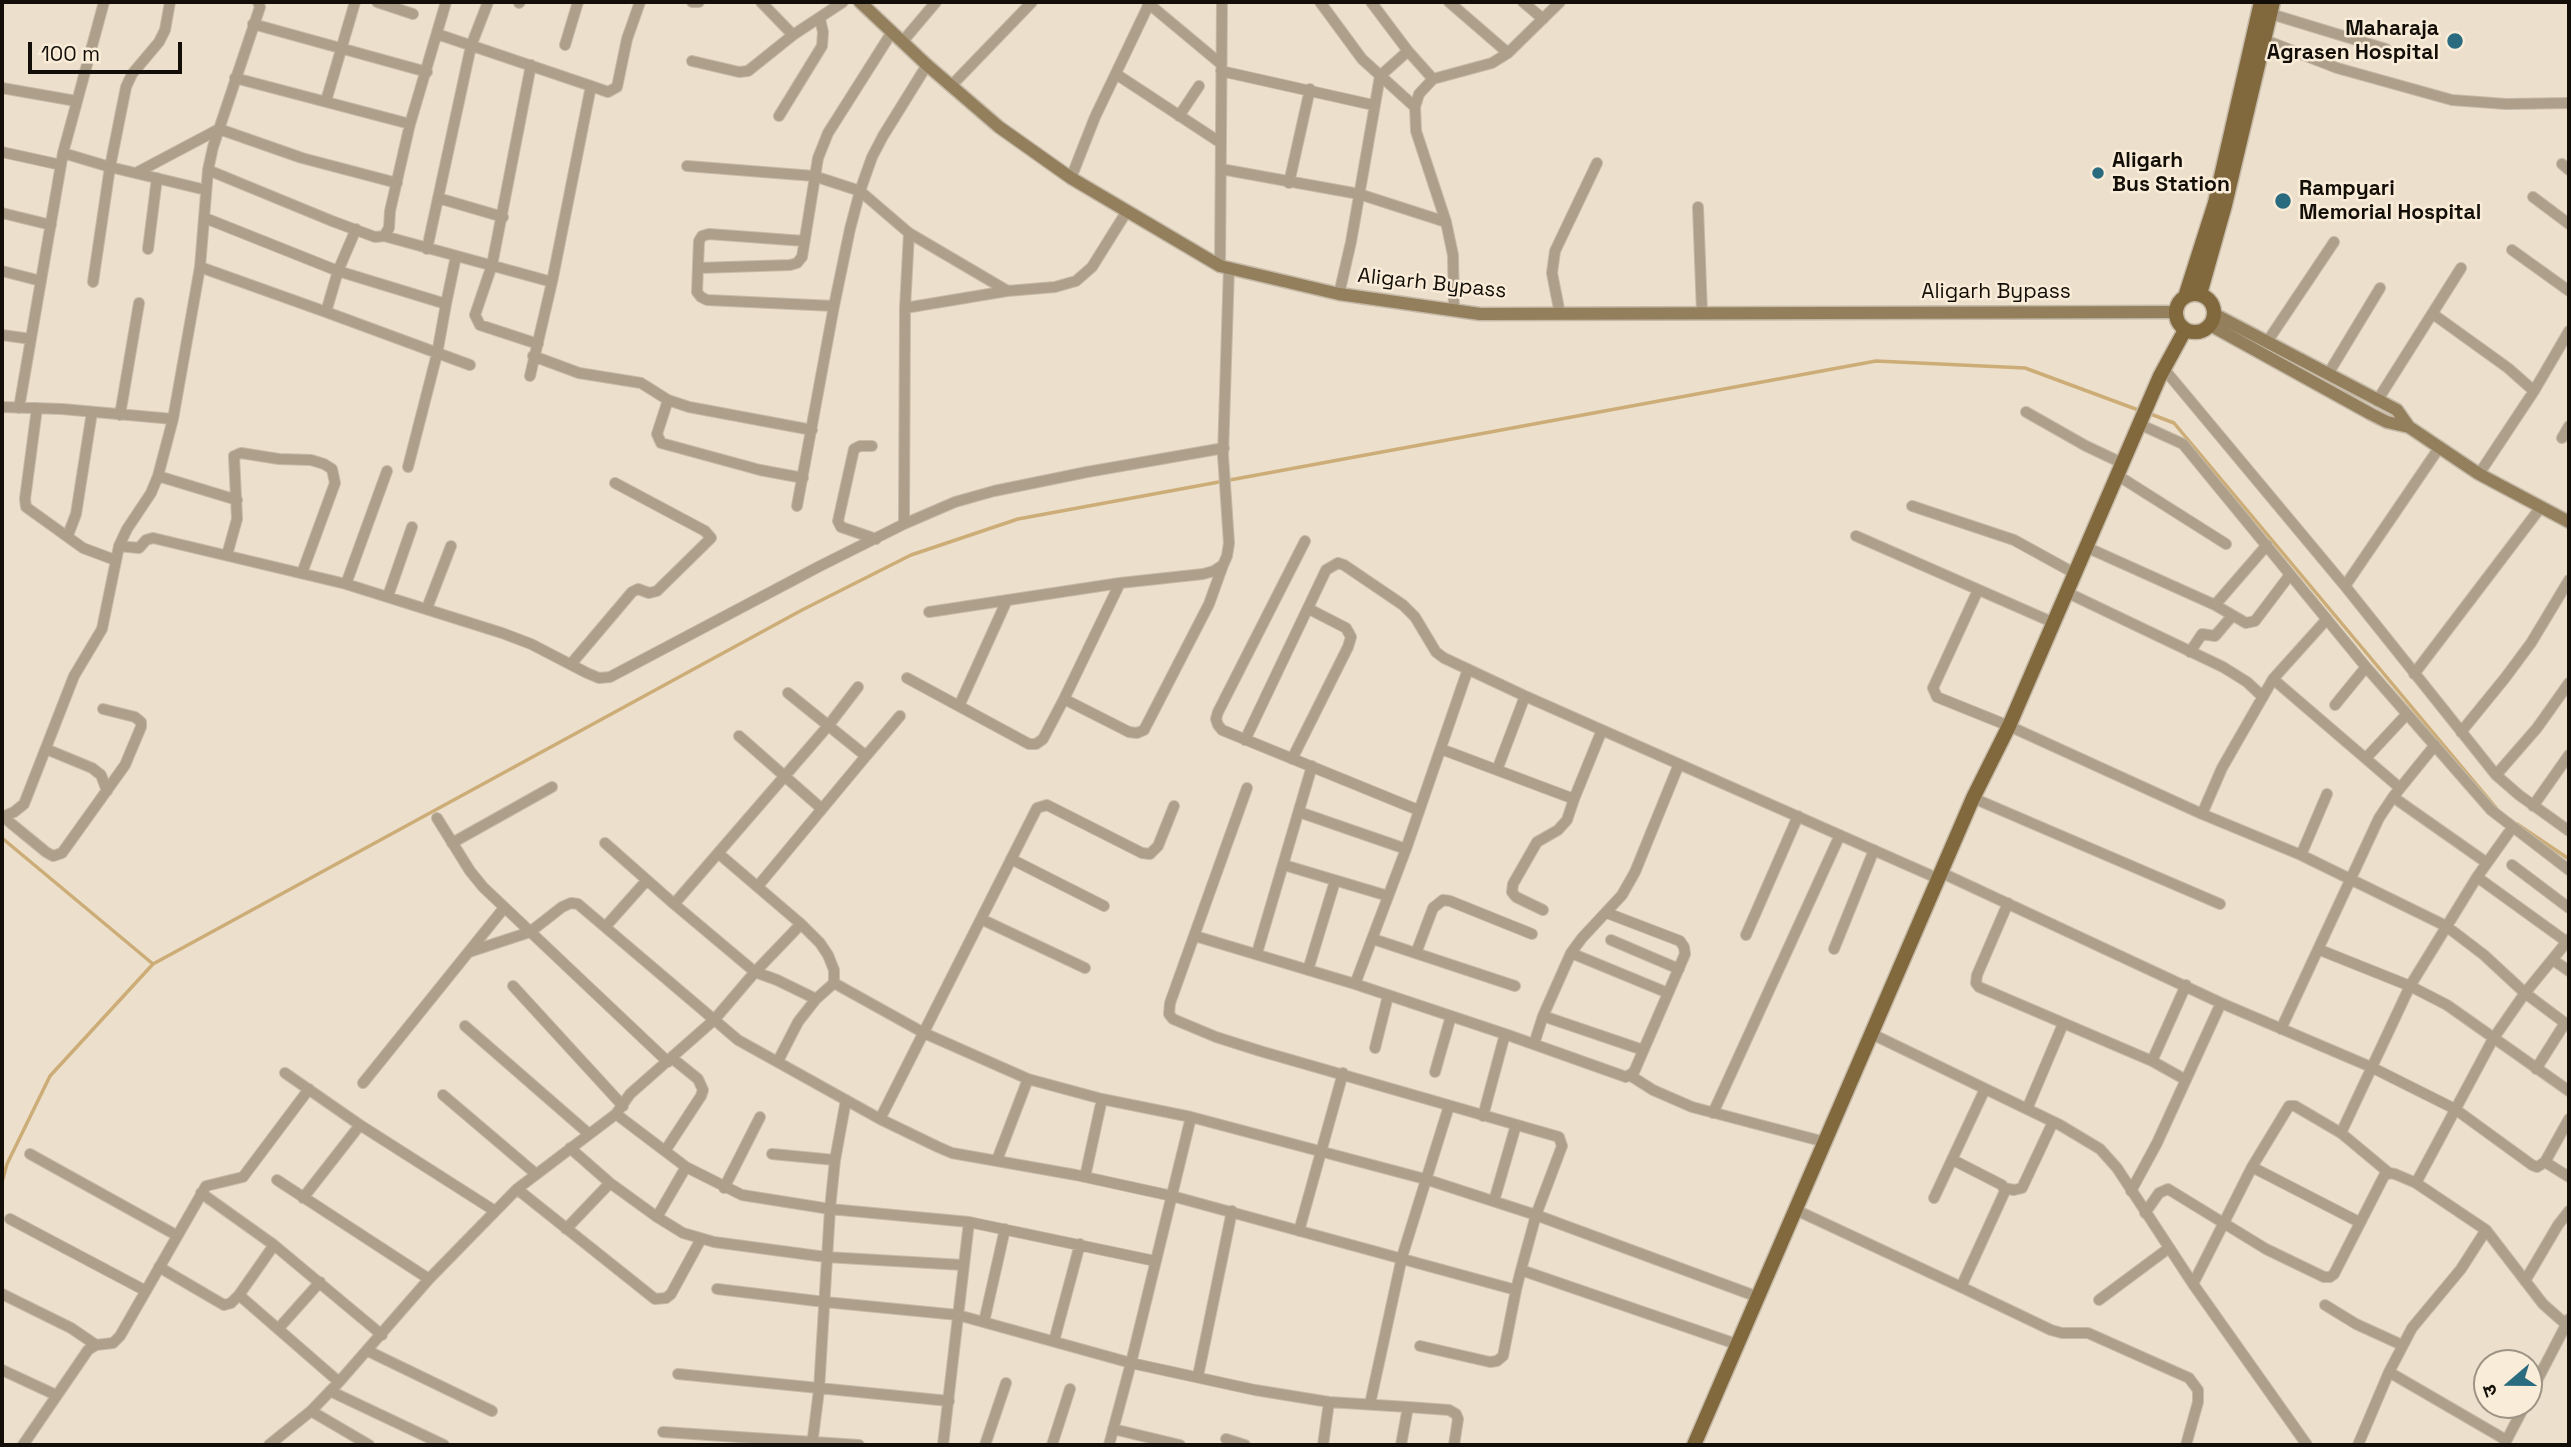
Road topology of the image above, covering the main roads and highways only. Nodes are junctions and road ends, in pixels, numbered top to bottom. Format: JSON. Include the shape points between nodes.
{"nodes":[{"id":1,"x":859,"y":2,"type":"edge"},
{"id":2,"x":2268,"y":6,"type":"edge"},
{"id":3,"x":2200,"y":295,"type":"junction"},
{"id":4,"x":2185,"y":297,"type":"junction"},
{"id":5,"x":2176,"y":312,"type":"junction"},
{"id":6,"x":2212,"y":320,"type":"junction"},
{"id":7,"x":2185,"y":330,"type":"junction"},
{"id":8,"x":2409,"y":427,"type":"junction"},
{"id":9,"x":2569,"y":522,"type":"edge"},
{"id":10,"x":1694,"y":1445,"type":"edge"}],
"edges":[{"from":1,"to":5,"type":"main road","name":"Aligarh Bypass","via":[[999,127],[1071,178],[1224,267],[1339,294],[1480,314]]},
{"from":2,"to":3,"type":"main road","via":[[2264,40]]},
{"from":2,"to":4,"type":"main road"},
{"from":3,"to":4,"type":"main road"},
{"from":3,"to":6,"type":"main road","via":[[2210,302]]},
{"from":4,"to":5,"type":"main road"},
{"from":5,"to":7,"type":"main road"},
{"from":6,"to":7,"type":"main road","via":[[2201,331]]},
{"from":6,"to":8,"type":"main road","via":[[2371,414]]},
{"from":6,"to":8,"type":"main road","via":[[2267,342],[2397,410]]},
{"from":7,"to":10,"type":"main road","via":[[1973,798]]},
{"from":8,"to":9,"type":"main road","via":[[2479,474]]}]}
